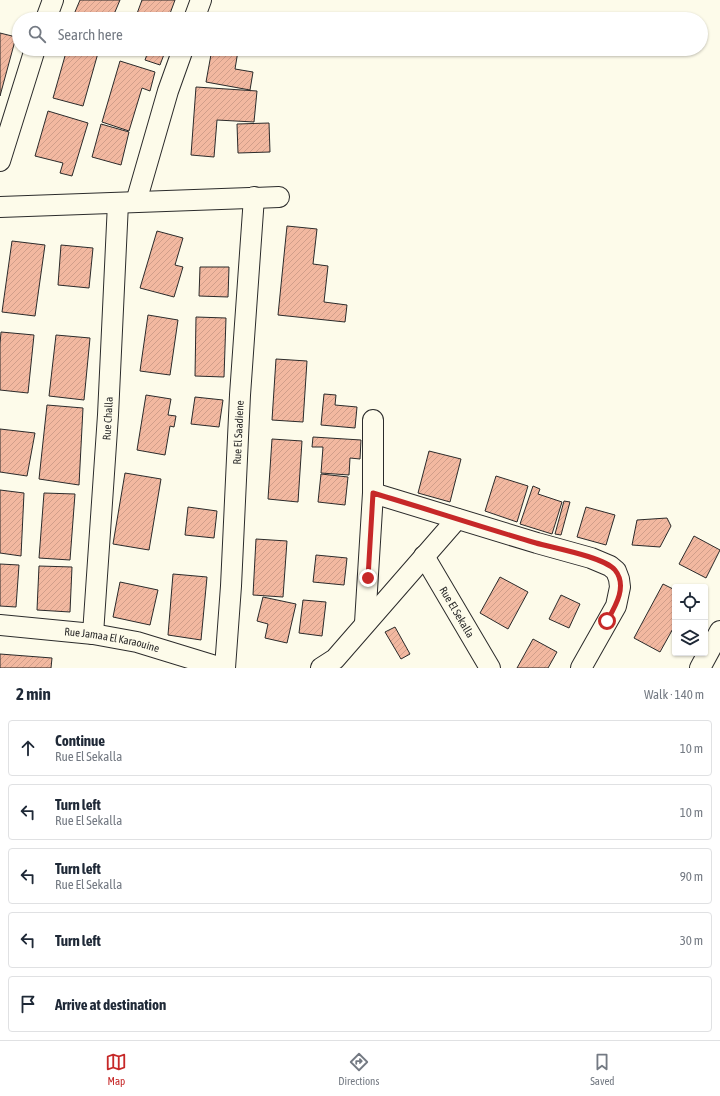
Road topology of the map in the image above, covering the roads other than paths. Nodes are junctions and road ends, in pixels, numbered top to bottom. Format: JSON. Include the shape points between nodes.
{"nodes":[{"id":1,"x":53,"y":0,"type":"edge"},
{"id":2,"x":201,"y":0,"type":"edge"},
{"id":3,"x":49,"y":12,"type":"edge"},
{"id":4,"x":197,"y":12,"type":"edge"},
{"id":5,"x":33,"y":56,"type":"edge"},
{"id":6,"x":181,"y":56,"type":"edge"},
{"id":7,"x":0,"y":161,"type":"edge"},
{"id":8,"x":254,"y":197,"type":"junction"},
{"id":9,"x":279,"y":197,"type":"dead end"},
{"id":10,"x":127,"y":202,"type":"junction"},
{"id":11,"x":0,"y":207,"type":"edge"},
{"id":12,"x":374,"y":420,"type":"dead end"},
{"id":13,"x":373,"y":493,"type":"junction"},
{"id":14,"x":457,"y":519,"type":"junction"},
{"id":15,"x":424,"y":556,"type":"junction"},
{"id":16,"x":365,"y":624,"type":"junction"},
{"id":17,"x":0,"y":625,"type":"edge"},
{"id":18,"x":720,"y":631,"type":"edge"},
{"id":19,"x":94,"y":634,"type":"junction"},
{"id":20,"x":223,"y":668,"type":"edge"},
{"id":21,"x":321,"y":668,"type":"edge"},
{"id":22,"x":490,"y":668,"type":"edge"},
{"id":23,"x":581,"y":668,"type":"edge"},
{"id":24,"x":700,"y":668,"type":"edge"}],
"edges":[{"from":1,"to":3,"type":"street"},
{"from":2,"to":4,"type":"street"},
{"from":5,"to":7,"type":"street"},
{"from":6,"to":10,"type":"street","name":"Rue Challa"},
{"from":8,"to":9,"type":"street"},
{"from":8,"to":10,"type":"street"},
{"from":8,"to":20,"type":"street","name":"Rue El Saadiene","via":[[240,395],[231,586]]},
{"from":10,"to":11,"type":"street"},
{"from":10,"to":19,"type":"street","name":"Rue Challa","via":[[108,415]]},
{"from":12,"to":13,"type":"street"},
{"from":13,"to":14,"type":"street"},
{"from":13,"to":16,"type":"street"},
{"from":14,"to":15,"type":"street"},
{"from":14,"to":23,"type":"street","via":[[591,558],[616,571],[620,587],[616,606]]},
{"from":15,"to":16,"type":"street"},
{"from":15,"to":22,"type":"street","name":"Rue El Sekalla"},
{"from":16,"to":21,"type":"street","via":[[335,659]]},
{"from":17,"to":19,"type":"street","name":"Rue Jamaa El Karaouine"},
{"from":18,"to":24,"type":"street"},
{"from":19,"to":20,"type":"street","name":"Rue Jamaa El Karaouine","via":[[137,642]]}]}
